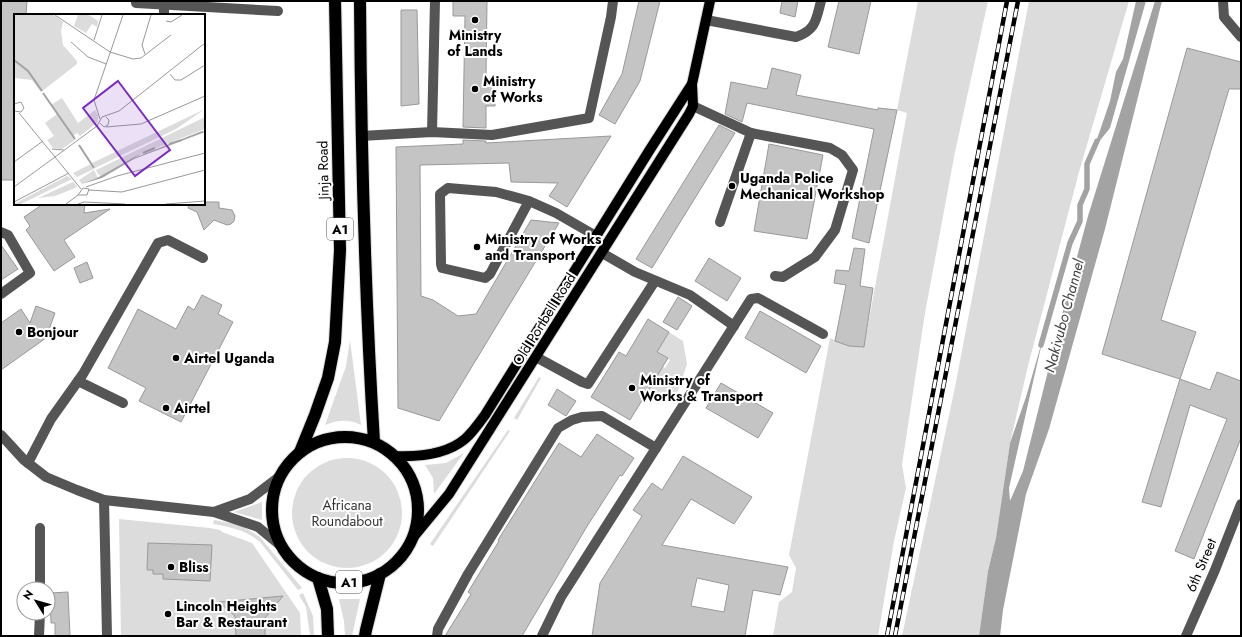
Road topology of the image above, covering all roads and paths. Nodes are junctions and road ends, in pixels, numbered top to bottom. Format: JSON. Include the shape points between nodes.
{"nodes":[{"id":1,"x":136,"y":1,"type":"edge"},
{"id":2,"x":335,"y":1,"type":"edge"},
{"id":3,"x":360,"y":1,"type":"edge"},
{"id":4,"x":435,"y":1,"type":"edge"},
{"id":5,"x":613,"y":1,"type":"edge"},
{"id":6,"x":710,"y":1,"type":"edge"},
{"id":7,"x":821,"y":1,"type":"edge"},
{"id":8,"x":1223,"y":1,"type":"edge"},
{"id":9,"x":216,"y":4,"type":"edge"},
{"id":10,"x":164,"y":10,"type":"edge"},
{"id":11,"x":278,"y":11,"type":"dead end"},
{"id":12,"x":706,"y":20,"type":"junction"},
{"id":13,"x":1241,"y":37,"type":"edge"},
{"id":14,"x":692,"y":84,"type":"junction"},
{"id":15,"x":693,"y":106,"type":"junction"},
{"id":16,"x":432,"y":132,"type":"junction"},
{"id":17,"x":751,"y":133,"type":"junction"},
{"id":18,"x":361,"y":136,"type":"junction"},
{"id":19,"x":529,"y":201,"type":"junction"},
{"id":20,"x":720,"y":222,"type":"dead end"},
{"id":21,"x":1,"y":232,"type":"edge"},
{"id":22,"x":596,"y":236,"type":"junction"},
{"id":23,"x":602,"y":253,"type":"junction"},
{"id":24,"x":203,"y":258,"type":"dead end"},
{"id":25,"x":775,"y":276,"type":"dead end"},
{"id":26,"x":655,"y":281,"type":"junction"},
{"id":27,"x":1,"y":294,"type":"edge"},
{"id":28,"x":734,"y":326,"type":"junction"},
{"id":29,"x":822,"y":334,"type":"dead end"},
{"id":30,"x":536,"y":357,"type":"junction"},
{"id":31,"x":78,"y":381,"type":"junction"},
{"id":32,"x":123,"y":403,"type":"dead end"},
{"id":33,"x":1,"y":435,"type":"edge"},
{"id":34,"x":374,"y":442,"type":"junction"},
{"id":35,"x":656,"y":448,"type":"junction"},
{"id":36,"x":300,"y":452,"type":"junction"},
{"id":37,"x":395,"y":456,"type":"junction"},
{"id":38,"x":28,"y":463,"type":"junction"},
{"id":39,"x":280,"y":477,"type":"junction"},
{"id":40,"x":104,"y":500,"type":"junction"},
{"id":41,"x":1241,"y":504,"type":"edge"},
{"id":42,"x":214,"y":512,"type":"junction"},
{"id":43,"x":40,"y":528,"type":"dead end"},
{"id":44,"x":411,"y":540,"type":"junction"},
{"id":45,"x":281,"y":546,"type":"junction"},
{"id":46,"x":380,"y":574,"type":"junction"},
{"id":47,"x":318,"y":578,"type":"junction"},
{"id":48,"x":40,"y":581,"type":"edge"},
{"id":49,"x":40,"y":621,"type":"edge"},
{"id":50,"x":40,"y":636,"type":"edge"},
{"id":51,"x":107,"y":636,"type":"edge"},
{"id":52,"x":328,"y":636,"type":"edge"},
{"id":53,"x":365,"y":636,"type":"edge"},
{"id":54,"x":437,"y":636,"type":"edge"},
{"id":55,"x":542,"y":636,"type":"edge"},
{"id":56,"x":1186,"y":636,"type":"edge"}],
"edges":[{"from":1,"to":10,"type":"street"},
{"from":2,"to":36,"type":"highway","name":"Jinja Road","number":"A1","via":[[340,250],[335,342],[328,378]]},
{"from":3,"to":18,"type":"highway","number":"A1"},
{"from":4,"to":16,"type":"street"},
{"from":5,"to":16,"type":"street","via":[[589,118],[492,135]]},
{"from":6,"to":12,"type":"main road","name":"Old Portbell Road"},
{"from":7,"to":12,"type":"street","via":[[812,28],[796,37]]},
{"from":8,"to":13,"type":"street","via":[[1224,17]]},
{"from":9,"to":10,"type":"street"},
{"from":9,"to":11,"type":"street"},
{"from":12,"to":14,"type":"main road","name":"Old Portbell Road"},
{"from":14,"to":15,"type":"main road","name":"Old Portbell Road"},
{"from":14,"to":22,"type":"main road","name":"Old Portbell Road"},
{"from":15,"to":17,"type":"street"},
{"from":15,"to":23,"type":"main road","name":"Old Portbell Road"},
{"from":16,"to":18,"type":"street"},
{"from":17,"to":20,"type":"street"},
{"from":17,"to":25,"type":"street","via":[[830,148],[842,155],[853,170],[835,230],[815,257],[783,277]]},
{"from":18,"to":34,"type":"highway","number":"A1"},
{"from":19,"to":19,"type":"street","via":[[496,192],[448,188],[445,190],[440,194],[442,268],[487,277]]},
{"from":19,"to":22,"type":"street"},
{"from":21,"to":27,"type":"street","via":[[8,235],[30,273]]},
{"from":22,"to":37,"type":"main road","name":"Old Portbell Road","via":[[486,415],[465,439],[447,450],[418,456]]},
{"from":23,"to":26,"type":"street"},
{"from":23,"to":30,"type":"main road","name":"Old Portbell Road"},
{"from":24,"to":31,"type":"street","via":[[168,240],[158,243]]},
{"from":26,"to":28,"type":"street","via":[[690,295]]},
{"from":26,"to":30,"type":"street","via":[[588,384]]},
{"from":28,"to":29,"type":"street","via":[[750,299],[758,298]]},
{"from":28,"to":35,"type":"street"},
{"from":30,"to":44,"type":"main road","name":"Old Portbell Road","via":[[449,494]]},
{"from":31,"to":32,"type":"street"},
{"from":31,"to":38,"type":"street","via":[[51,419]]},
{"from":33,"to":38,"type":"street"},
{"from":34,"to":36,"type":"highway","number":"A1","via":[[349,436],[323,440]]},
{"from":34,"to":37,"type":"highway","number":"A1"},
{"from":35,"to":54,"type":"street","via":[[602,416],[582,417],[558,428],[468,574],[438,629]]},
{"from":35,"to":55,"type":"street","via":[[561,597]]},
{"from":36,"to":39,"type":"highway","number":"A1"},
{"from":37,"to":44,"type":"highway","number":"A1","via":[[409,473],[417,495],[418,518]]},
{"from":38,"to":40,"type":"street","via":[[46,477]]},
{"from":39,"to":42,"type":"street","via":[[250,499]]},
{"from":39,"to":45,"type":"highway","number":"A1","via":[[272,508],[273,524]]},
{"from":40,"to":42,"type":"street"},
{"from":40,"to":51,"type":"street"},
{"from":41,"to":56,"type":"street","name":"6th Street"},
{"from":42,"to":45,"type":"street","via":[[258,527]]},
{"from":43,"to":48,"type":"street"},
{"from":44,"to":46,"type":"highway","number":"A1","via":[[398,560]]},
{"from":45,"to":47,"type":"highway","number":"A1","via":[[297,565]]},
{"from":46,"to":47,"type":"highway","number":"A1","via":[[360,581],[339,583]]},
{"from":46,"to":53,"type":"highway","number":"A1"},
{"from":47,"to":52,"type":"highway","number":"A1","via":[[327,609]]},
{"from":49,"to":50,"type":"street"}]}
